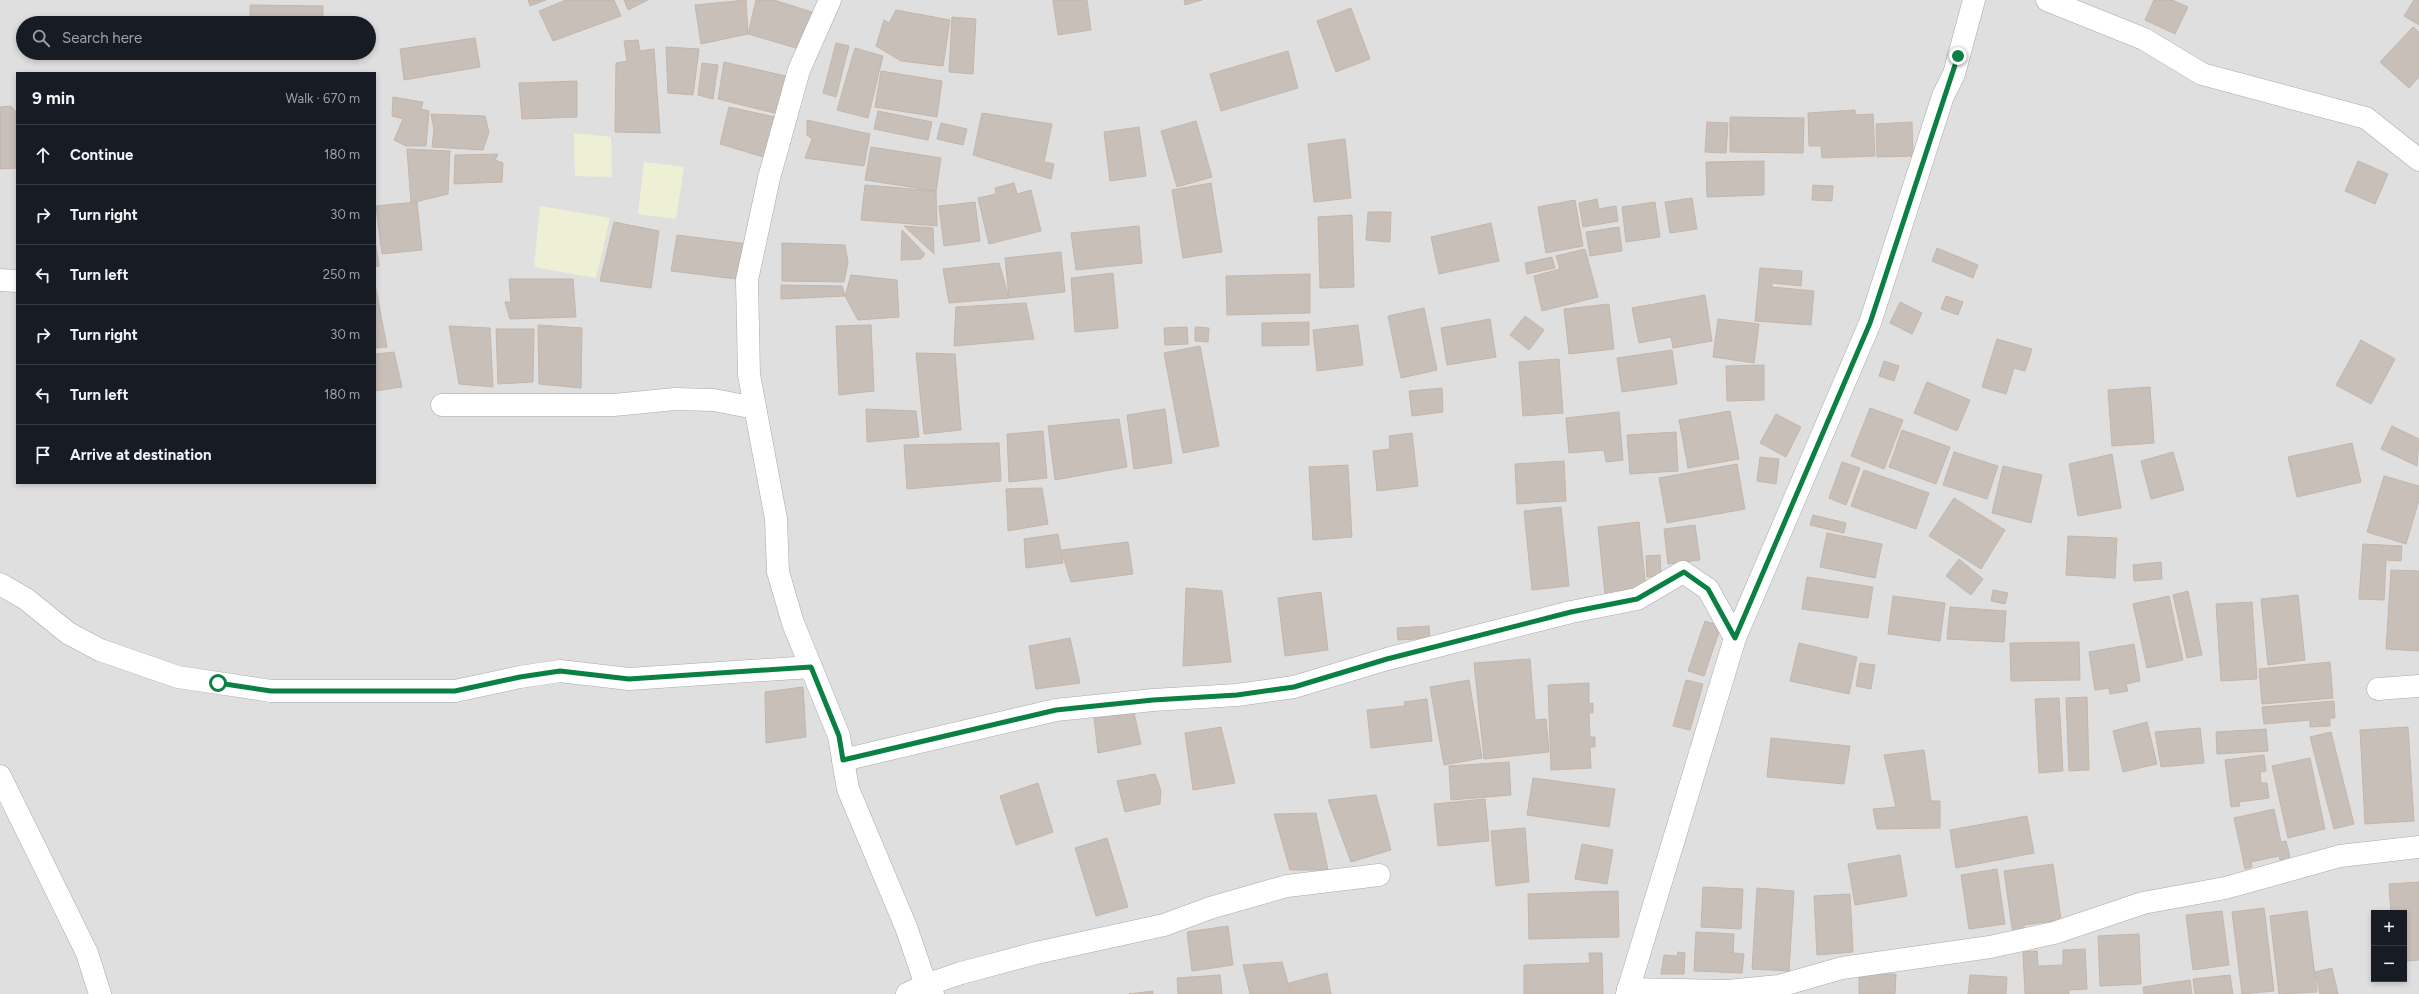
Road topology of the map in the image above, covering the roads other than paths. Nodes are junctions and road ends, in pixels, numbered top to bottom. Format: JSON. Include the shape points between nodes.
{"nodes":[{"id":1,"x":830,"y":0,"type":"edge"},
{"id":2,"x":1974,"y":0,"type":"edge"},
{"id":3,"x":2048,"y":0,"type":"edge"},
{"id":4,"x":2419,"y":160,"type":"edge"},
{"id":5,"x":0,"y":280,"type":"edge"},
{"id":6,"x":16,"y":281,"type":"edge"},
{"id":7,"x":442,"y":405,"type":"dead end"},
{"id":8,"x":755,"y":408,"type":"junction"},
{"id":9,"x":0,"y":584,"type":"edge"},
{"id":10,"x":1735,"y":638,"type":"junction"},
{"id":11,"x":811,"y":667,"type":"junction"},
{"id":12,"x":2419,"y":686,"type":"edge"},
{"id":13,"x":2378,"y":689,"type":"dead end"},
{"id":14,"x":843,"y":760,"type":"junction"},
{"id":15,"x":0,"y":776,"type":"edge"},
{"id":16,"x":2419,"y":846,"type":"edge"},
{"id":17,"x":1379,"y":875,"type":"dead end"},
{"id":18,"x":922,"y":991,"type":"edge"},
{"id":19,"x":1627,"y":992,"type":"edge"},
{"id":20,"x":100,"y":994,"type":"edge"}],
"edges":[{"from":1,"to":8,"type":"street","via":[[799,70],[769,178],[747,280],[749,375]]},
{"from":2,"to":10,"type":"street","via":[[1954,74],[1943,96],[1870,323]]},
{"from":3,"to":4,"type":"street","via":[[2144,40],[2202,74],[2366,118]]},
{"from":5,"to":6,"type":"street"},
{"from":7,"to":8,"type":"street","via":[[614,405],[675,399],[714,400]]},
{"from":8,"to":11,"type":"street","via":[[776,519],[778,572],[793,623]]},
{"from":9,"to":11,"type":"street","via":[[26,599],[68,633],[100,650],[178,677],[271,691],[455,691],[560,671],[629,679]]},
{"from":10,"to":14,"type":"street","via":[[1708,589],[1684,572],[1637,599],[1571,612],[1387,659],[1294,687],[1237,695],[1056,710]]},
{"from":10,"to":19,"type":"street"},
{"from":11,"to":14,"type":"street","via":[[839,736]]},
{"from":12,"to":13,"type":"street"},
{"from":14,"to":18,"type":"street","via":[[848,789],[906,927]]},
{"from":15,"to":20,"type":"street","via":[[87,953]]},
{"from":16,"to":19,"type":"street","via":[[2340,856],[2225,888],[2142,903],[2054,933],[1990,948],[1842,968],[1779,986],[1727,991]]},
{"from":17,"to":18,"type":"street","via":[[1287,886],[1210,908],[1164,925],[1036,953]]}]}
